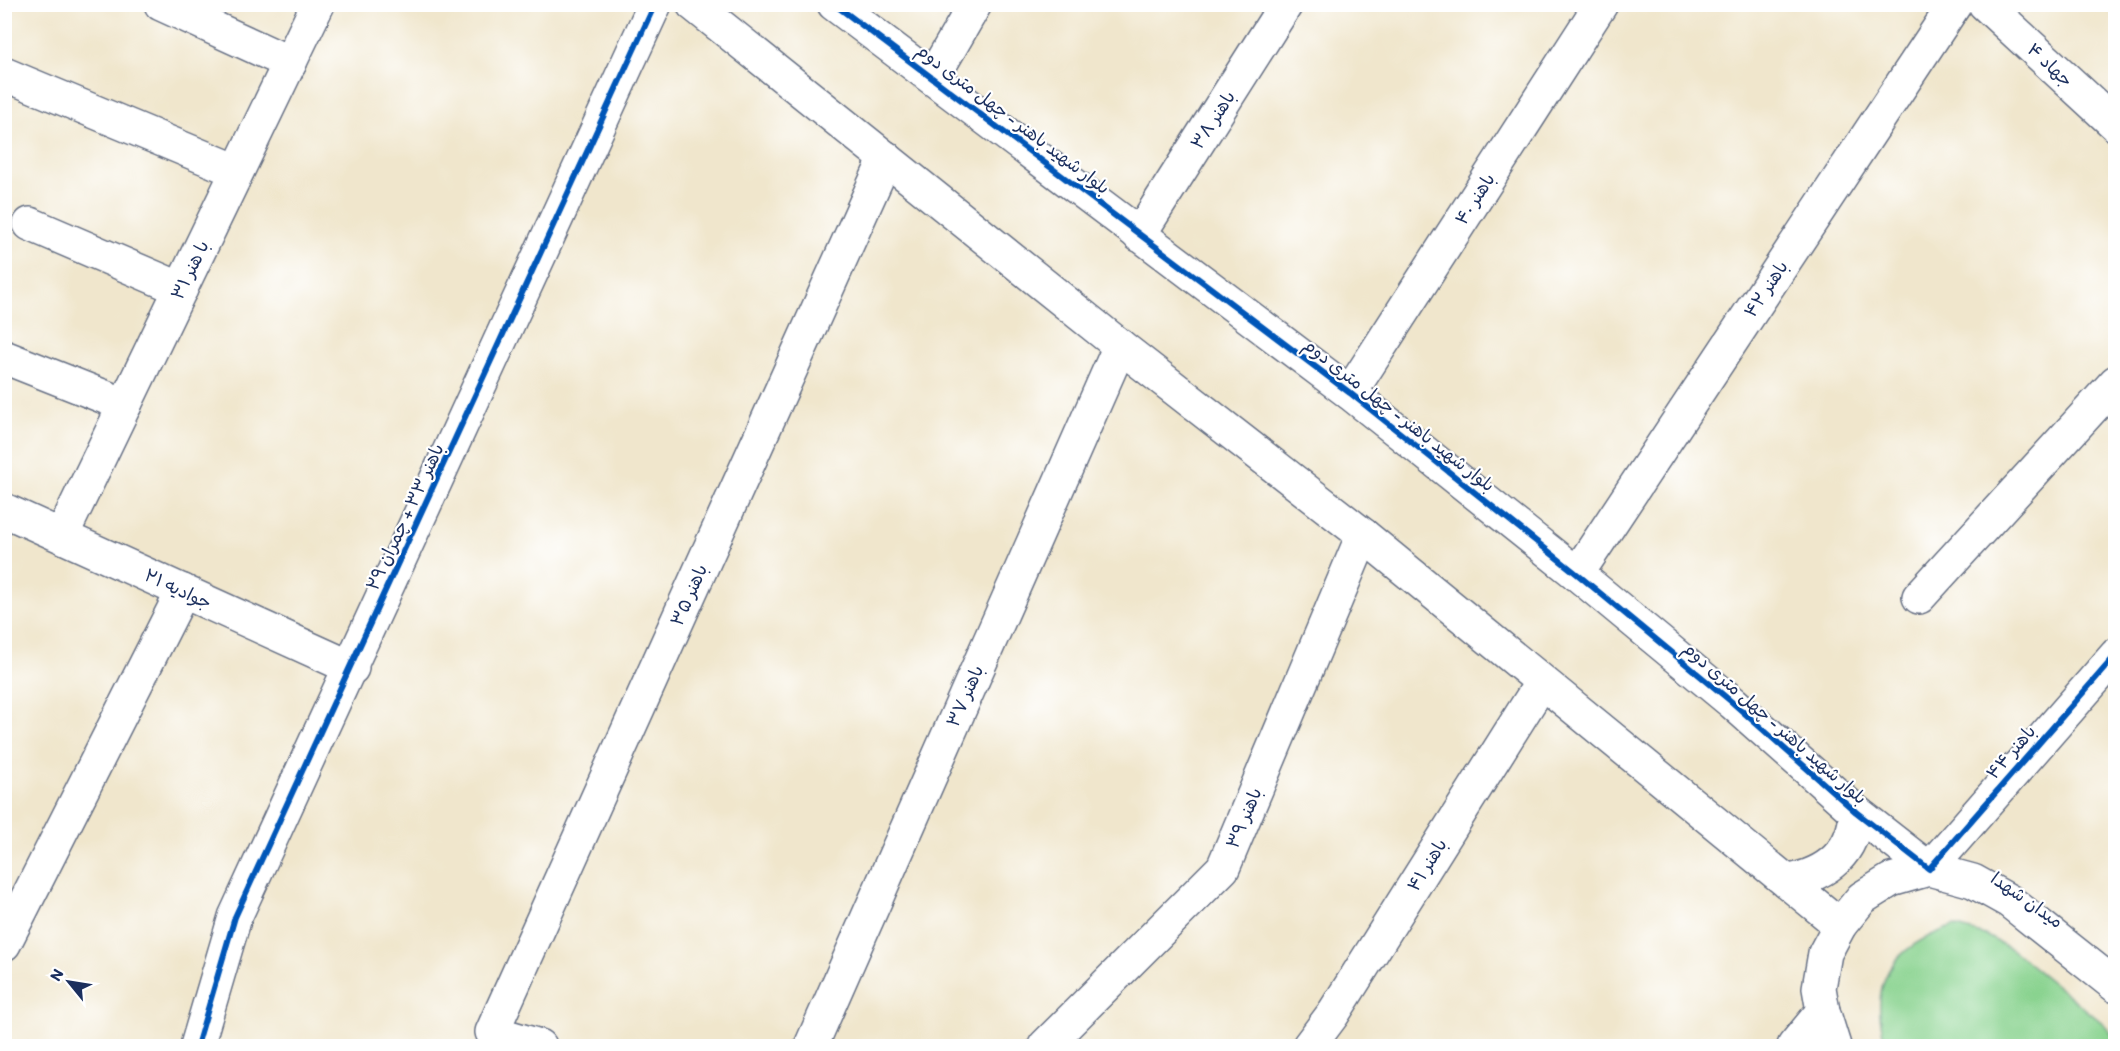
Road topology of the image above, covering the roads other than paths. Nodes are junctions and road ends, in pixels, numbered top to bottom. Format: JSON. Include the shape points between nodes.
{"nodes":[{"id":1,"x":161,"y":4,"type":"edge"},
{"id":2,"x":318,"y":4,"type":"edge"},
{"id":3,"x":655,"y":4,"type":"edge"},
{"id":4,"x":693,"y":4,"type":"edge"},
{"id":5,"x":834,"y":4,"type":"edge"},
{"id":6,"x":975,"y":4,"type":"edge"},
{"id":7,"x":1287,"y":4,"type":"edge"},
{"id":8,"x":1601,"y":4,"type":"edge"},
{"id":9,"x":1955,"y":4,"type":"edge"},
{"id":10,"x":1985,"y":4,"type":"edge"},
{"id":11,"x":290,"y":63,"type":"junction"},
{"id":12,"x":4,"y":74,"type":"edge"},
{"id":13,"x":933,"y":77,"type":"junction"},
{"id":14,"x":2115,"y":125,"type":"edge"},
{"id":15,"x":886,"y":158,"type":"junction"},
{"id":16,"x":237,"y":171,"type":"junction"},
{"id":17,"x":30,"y":224,"type":"dead end"},
{"id":18,"x":1139,"y":235,"type":"junction"},
{"id":19,"x":181,"y":289,"type":"junction"},
{"id":20,"x":1120,"y":346,"type":"junction"},
{"id":21,"x":4,"y":357,"type":"edge"},
{"id":22,"x":2115,"y":382,"type":"edge"},
{"id":23,"x":1350,"y":393,"type":"junction"},
{"id":24,"x":125,"y":405,"type":"junction"},
{"id":25,"x":4,"y":510,"type":"edge"},
{"id":26,"x":62,"y":535,"type":"junction"},
{"id":27,"x":1363,"y":535,"type":"junction"},
{"id":28,"x":1577,"y":574,"type":"junction"},
{"id":29,"x":183,"y":591,"type":"junction"},
{"id":30,"x":1918,"y":597,"type":"dead end"},
{"id":31,"x":2115,"y":655,"type":"edge"},
{"id":32,"x":352,"y":668,"type":"junction"},
{"id":33,"x":1542,"y":682,"type":"junction"},
{"id":34,"x":1856,"y":812,"type":"junction"},
{"id":35,"x":1929,"y":868,"type":"junction"},
{"id":36,"x":1789,"y":881,"type":"junction"},
{"id":37,"x":1840,"y":925,"type":"junction"},
{"id":38,"x":4,"y":944,"type":"edge"},
{"id":39,"x":2115,"y":986,"type":"edge"},
{"id":40,"x":1823,"y":1011,"type":"junction"},
{"id":41,"x":197,"y":1047,"type":"edge"},
{"id":42,"x":540,"y":1047,"type":"edge"},
{"id":43,"x":811,"y":1047,"type":"edge"},
{"id":44,"x":1045,"y":1047,"type":"edge"},
{"id":45,"x":1309,"y":1047,"type":"edge"},
{"id":46,"x":1794,"y":1047,"type":"edge"},
{"id":47,"x":1834,"y":1047,"type":"edge"}],
"edges":[{"from":1,"to":11,"type":"street"},
{"from":2,"to":11,"type":"street","name":"با هنر ۳۱"},
{"from":3,"to":32,"type":"street","name":"باهنر ۳۳ + چمران ۲۹"},
{"from":4,"to":15,"type":"street"},
{"from":5,"to":13,"type":"street","name":"بلوار شهید باهنر - چهل متری دوم"},
{"from":6,"to":13,"type":"street"},
{"from":7,"to":18,"type":"street","name":"باهنر ۳۸"},
{"from":8,"to":23,"type":"street","name":"باهنر ۴۰"},
{"from":9,"to":28,"type":"street","name":"باهنر ۴۲"},
{"from":10,"to":14,"type":"street","name":"جهاد ۴"},
{"from":11,"to":16,"type":"street","name":"با هنر ۳۱"},
{"from":12,"to":16,"type":"street"},
{"from":13,"to":18,"type":"street","name":"بلوار شهید باهنر - چهل متری دوم"},
{"from":15,"to":20,"type":"street"},
{"from":15,"to":42,"type":"street","name":"باهنر ۳۵","via":[[492,1032]]},
{"from":16,"to":19,"type":"street","name":"با هنر ۳۱"},
{"from":17,"to":19,"type":"street"},
{"from":18,"to":23,"type":"street","name":"بلوار شهید باهنر - چهل متری دوم"},
{"from":19,"to":24,"type":"street","name":"با هنر ۳۱"},
{"from":20,"to":27,"type":"street"},
{"from":20,"to":43,"type":"street","name":"باهنر ۳۷"},
{"from":21,"to":24,"type":"street"},
{"from":22,"to":30,"type":"street"},
{"from":23,"to":28,"type":"street","name":"بلوار شهید باهنر - چهل متری دوم"},
{"from":24,"to":26,"type":"street","name":"با هنر ۳۱"},
{"from":25,"to":26,"type":"street","name":"جوادیه ۲۱"},
{"from":26,"to":29,"type":"street","name":"جوادیه ۲۱"},
{"from":27,"to":33,"type":"street"},
{"from":27,"to":44,"type":"street","name":"باهنر ۳۹","via":[[1223,868]]},
{"from":28,"to":34,"type":"street","name":"بلوار شهید باهنر - چهل متری دوم","via":[[1733,703]]},
{"from":29,"to":32,"type":"street","name":"جوادیه ۲۱"},
{"from":29,"to":38,"type":"street"},
{"from":31,"to":35,"type":"street","name":"باهنر ۴۴"},
{"from":32,"to":41,"type":"street","name":"باهنر ۳۳ + چمران ۲۹","via":[[235,917]]},
{"from":33,"to":36,"type":"street"},
{"from":33,"to":45,"type":"street","name":"باهنر ۴۱"},
{"from":34,"to":35,"type":"street","name":"بلوار شهید باهنر - چهل متری دوم"},
{"from":34,"to":36,"type":"street","via":[[1851,841],[1833,864],[1808,878]]},
{"from":35,"to":37,"type":"street","via":[[1891,880],[1862,898]]},
{"from":35,"to":39,"type":"street","name":"میدان شهدا","via":[[1972,880],[2009,901]]},
{"from":36,"to":37,"type":"street"},
{"from":37,"to":40,"type":"street","via":[[1824,953],[1820,988]]},
{"from":40,"to":46,"type":"street"},
{"from":40,"to":47,"type":"street"}]}
